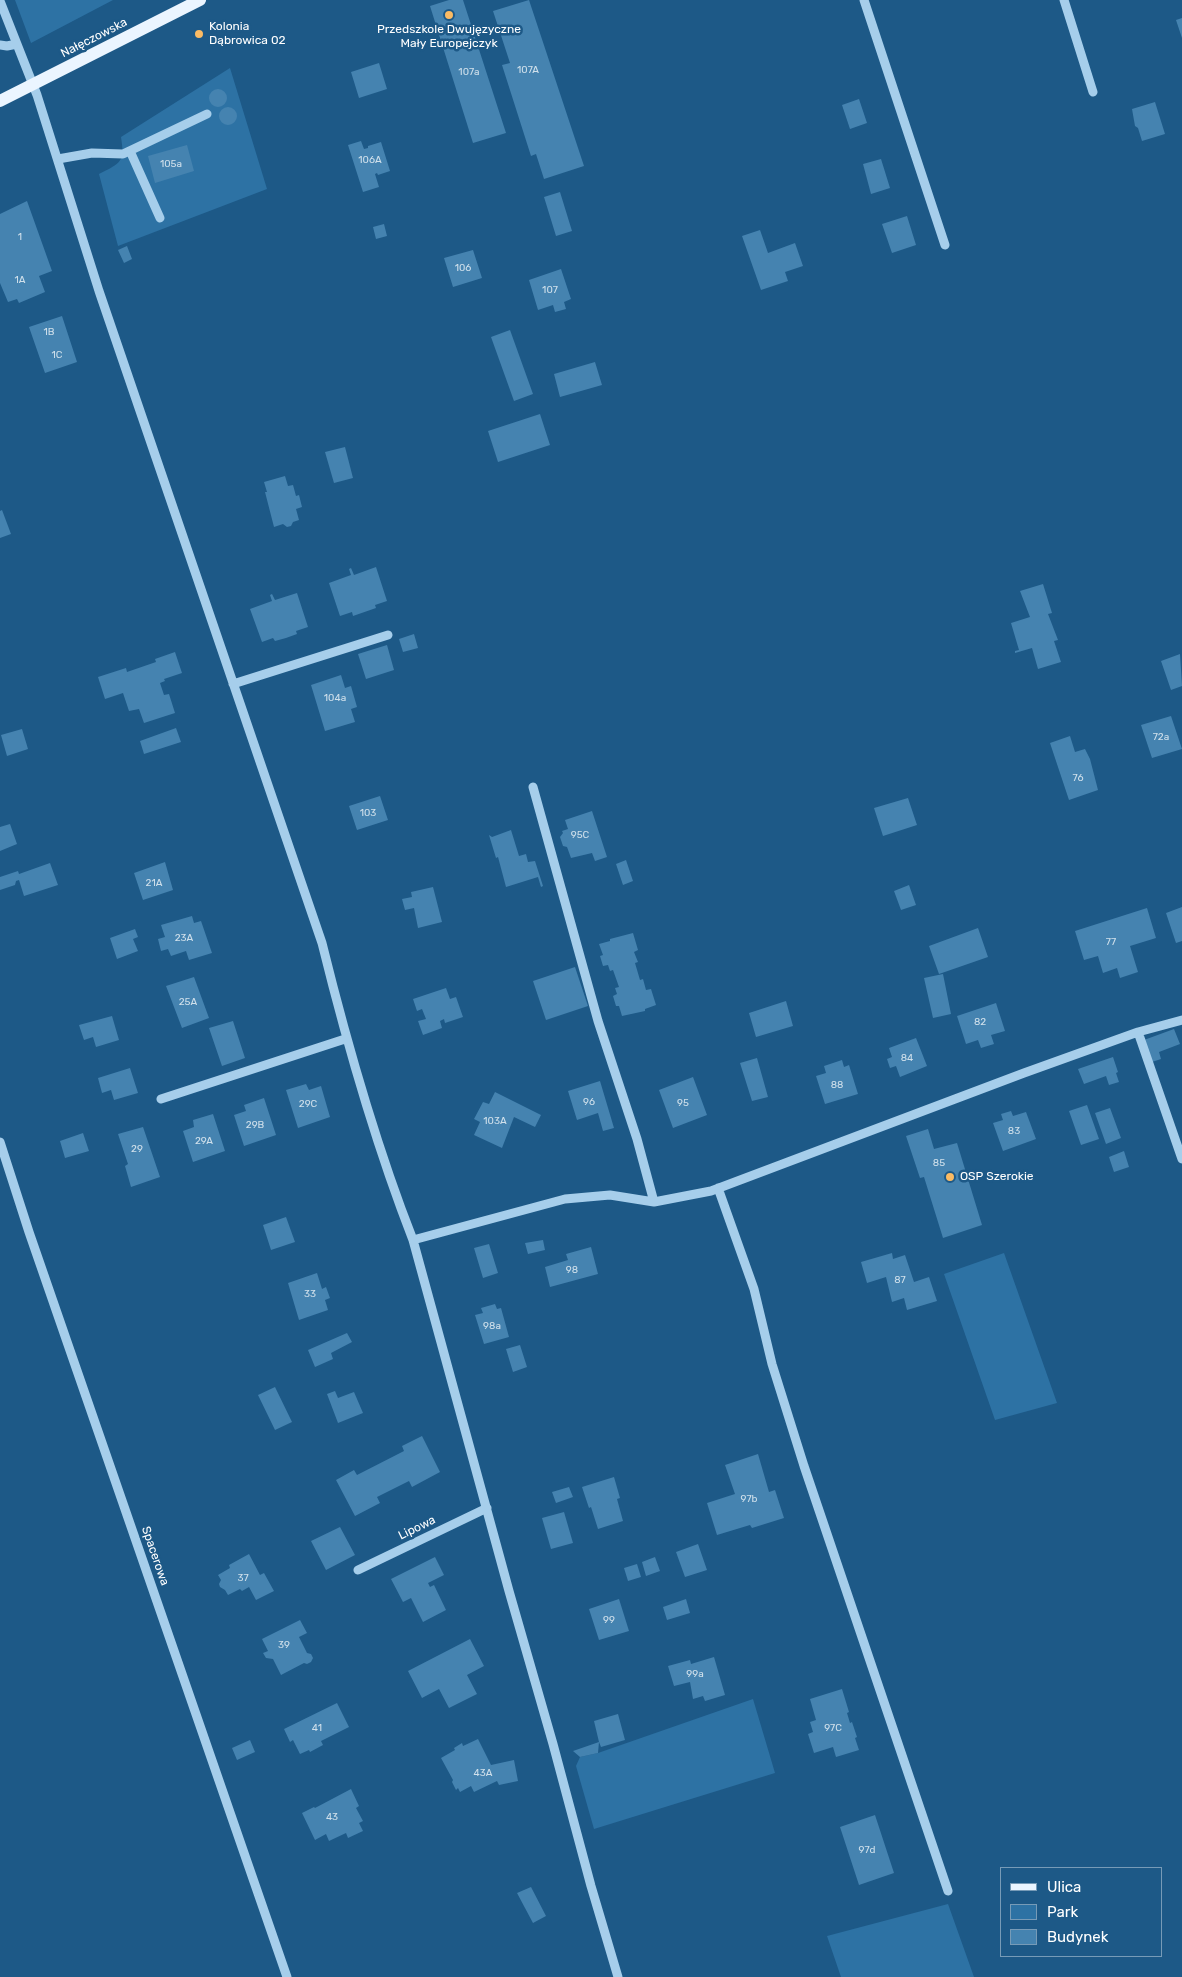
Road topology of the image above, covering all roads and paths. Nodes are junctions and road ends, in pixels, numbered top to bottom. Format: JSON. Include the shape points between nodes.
{"nodes":[{"id":1,"x":200,"y":0,"type":"edge"},
{"id":2,"x":864,"y":0,"type":"edge"},
{"id":3,"x":1064,"y":0,"type":"edge"},
{"id":4,"x":0,"y":1,"type":"edge"},
{"id":5,"x":17,"y":44,"type":"junction"},
{"id":6,"x":0,"y":45,"type":"edge"},
{"id":7,"x":33,"y":84,"type":"junction"},
{"id":8,"x":1093,"y":92,"type":"dead end"},
{"id":9,"x":0,"y":101,"type":"edge"},
{"id":10,"x":207,"y":114,"type":"dead end"},
{"id":11,"x":130,"y":151,"type":"junction"},
{"id":12,"x":58,"y":159,"type":"junction"},
{"id":13,"x":160,"y":218,"type":"dead end"},
{"id":14,"x":945,"y":245,"type":"dead end"},
{"id":15,"x":388,"y":636,"type":"dead end"},
{"id":16,"x":233,"y":684,"type":"junction"},
{"id":17,"x":533,"y":788,"type":"dead end"},
{"id":18,"x":1182,"y":1020,"type":"edge"},
{"id":19,"x":1138,"y":1032,"type":"junction"},
{"id":20,"x":346,"y":1039,"type":"junction"},
{"id":21,"x":161,"y":1099,"type":"dead end"},
{"id":22,"x":0,"y":1142,"type":"edge"},
{"id":23,"x":1182,"y":1159,"type":"edge"},
{"id":24,"x":718,"y":1188,"type":"junction"},
{"id":25,"x":654,"y":1202,"type":"junction"},
{"id":26,"x":413,"y":1240,"type":"junction"},
{"id":27,"x":487,"y":1508,"type":"junction"},
{"id":28,"x":358,"y":1570,"type":"dead end"},
{"id":29,"x":948,"y":1891,"type":"dead end"},
{"id":30,"x":287,"y":1977,"type":"edge"},
{"id":31,"x":618,"y":1977,"type":"edge"}],
"edges":[{"from":1,"to":7,"type":"main road","name":"Nałęczowska"},
{"from":2,"to":14,"type":"street"},
{"from":3,"to":8,"type":"street"},
{"from":4,"to":5,"type":"street"},
{"from":5,"to":6,"type":"street"},
{"from":5,"to":7,"type":"street"},
{"from":7,"to":9,"type":"main road","name":"Nałęczowska"},
{"from":7,"to":12,"type":"street"},
{"from":10,"to":11,"type":"street"},
{"from":11,"to":12,"type":"street"},
{"from":11,"to":13,"type":"street"},
{"from":12,"to":16,"type":"street","via":[[99,291]]},
{"from":15,"to":16,"type":"street"},
{"from":16,"to":20,"type":"street","via":[[322,944]]},
{"from":17,"to":25,"type":"street","via":[[598,1021]]},
{"from":18,"to":19,"type":"street"},
{"from":19,"to":23,"type":"street"},
{"from":19,"to":24,"type":"street"},
{"from":20,"to":21,"type":"street"},
{"from":20,"to":26,"type":"street","via":[[375,1135]]},
{"from":22,"to":30,"type":"street","name":"Spacerowa"},
{"from":24,"to":25,"type":"street"},
{"from":24,"to":29,"type":"street","via":[[754,1290],[772,1364],[804,1466]]},
{"from":25,"to":26,"type":"street","via":[[610,1195],[565,1199]]},
{"from":26,"to":27,"type":"street"},
{"from":27,"to":28,"type":"street","name":"Lipowa"},
{"from":27,"to":31,"type":"street"}]}
